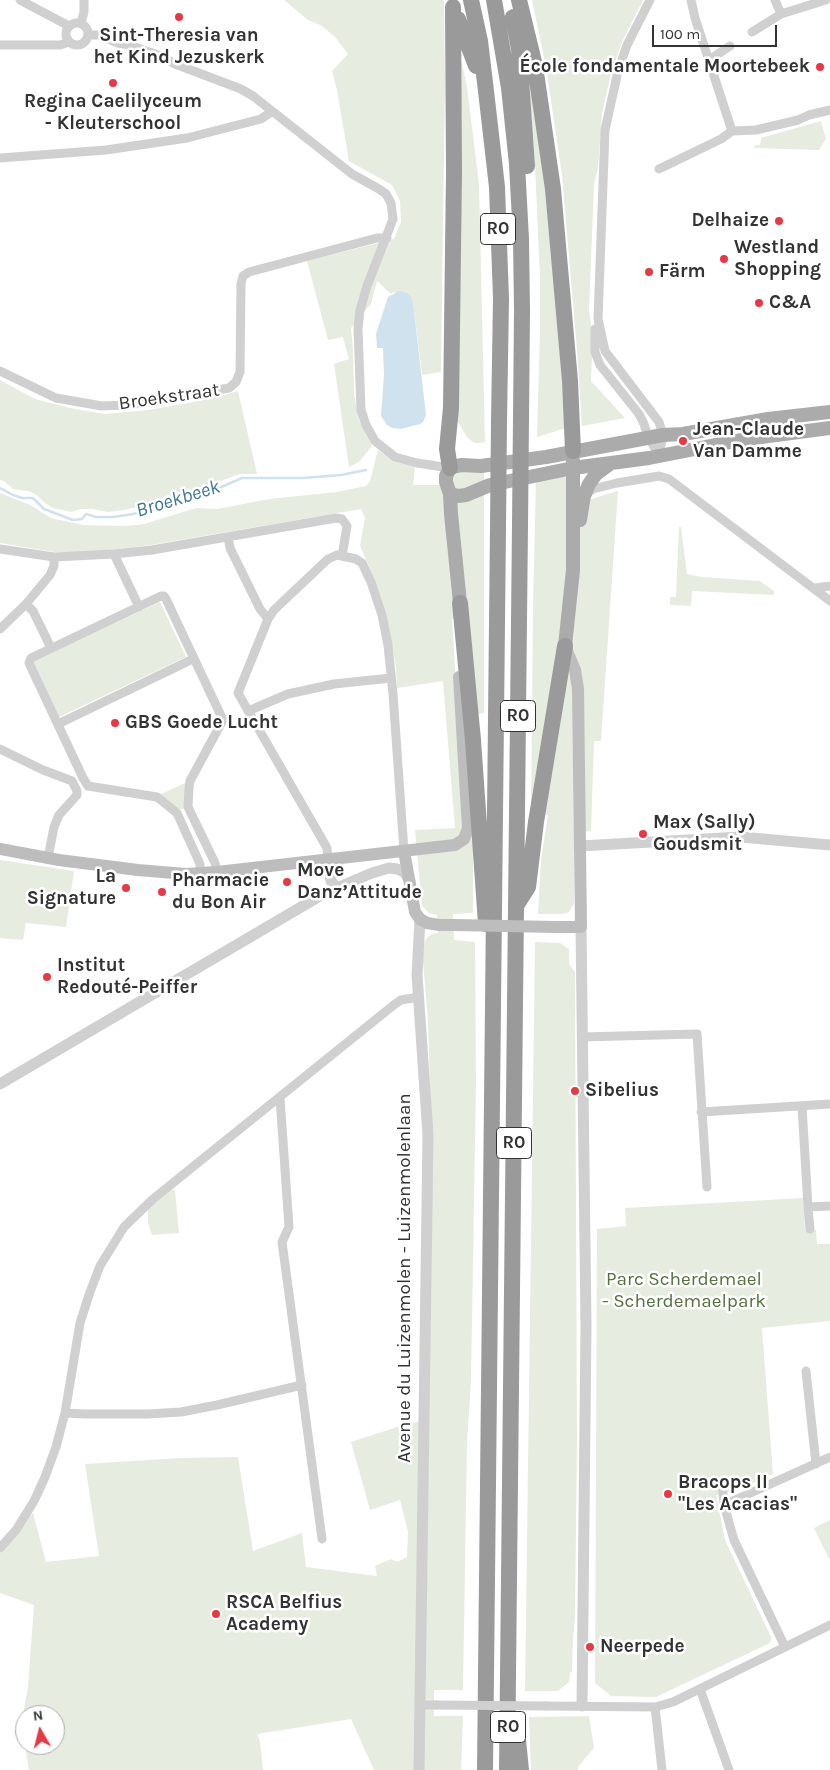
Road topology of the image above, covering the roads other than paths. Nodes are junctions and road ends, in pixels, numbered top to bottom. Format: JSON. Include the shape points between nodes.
{"nodes":[{"id":1,"x":20,"y":0,"type":"edge"},
{"id":2,"x":84,"y":0,"type":"edge"},
{"id":3,"x":471,"y":0,"type":"edge"},
{"id":4,"x":494,"y":0,"type":"edge"},
{"id":5,"x":510,"y":0,"type":"edge"},
{"id":6,"x":519,"y":0,"type":"edge"},
{"id":7,"x":650,"y":0,"type":"edge"},
{"id":8,"x":691,"y":0,"type":"edge"},
{"id":9,"x":775,"y":0,"type":"edge"},
{"id":10,"x":826,"y":0,"type":"edge"},
{"id":11,"x":452,"y":3,"type":"edge"},
{"id":12,"x":781,"y":14,"type":"junction"},
{"id":13,"x":81,"y":23,"type":"junction"},
{"id":14,"x":69,"y":26,"type":"junction"},
{"id":15,"x":752,"y":32,"type":"dead end"},
{"id":16,"x":88,"y":35,"type":"junction"},
{"id":17,"x":68,"y":42,"type":"junction"},
{"id":18,"x":0,"y":45,"type":"edge"},
{"id":19,"x":730,"y":46,"type":"dead end"},
{"id":20,"x":709,"y":60,"type":"junction"},
{"id":21,"x":486,"y":91,"type":"junction"},
{"id":22,"x":830,"y":110,"type":"edge"},
{"id":23,"x":271,"y":112,"type":"junction"},
{"id":24,"x":732,"y":131,"type":"junction"},
{"id":25,"x":0,"y":158,"type":"edge"},
{"id":26,"x":659,"y":169,"type":"dead end"},
{"id":27,"x":388,"y":235,"type":"junction"},
{"id":28,"x":521,"y":239,"type":"junction"},
{"id":29,"x":598,"y":319,"type":"junction"},
{"id":30,"x":0,"y":371,"type":"edge"},
{"id":31,"x":830,"y":412,"type":"edge"},
{"id":32,"x":830,"y":428,"type":"edge"},
{"id":33,"x":663,"y":435,"type":"junction"},
{"id":34,"x":648,"y":437,"type":"junction"},
{"id":35,"x":573,"y":451,"type":"junction"},
{"id":36,"x":659,"y":455,"type":"junction"},
{"id":37,"x":612,"y":462,"type":"junction"},
{"id":38,"x":450,"y":468,"type":"junction"},
{"id":39,"x":573,"y":468,"type":"junction"},
{"id":40,"x":450,"y":494,"type":"junction"},
{"id":41,"x":584,"y":496,"type":"junction"},
{"id":42,"x":228,"y":537,"type":"junction"},
{"id":43,"x":574,"y":537,"type":"junction"},
{"id":44,"x":0,"y":549,"type":"edge"},
{"id":45,"x":114,"y":554,"type":"junction"},
{"id":46,"x":342,"y":556,"type":"junction"},
{"id":47,"x":54,"y":557,"type":"junction"},
{"id":48,"x":830,"y":586,"type":"edge"},
{"id":49,"x":816,"y":588,"type":"junction"},
{"id":50,"x":830,"y":600,"type":"edge"},
{"id":51,"x":460,"y":603,"type":"junction"},
{"id":52,"x":26,"y":604,"type":"junction"},
{"id":53,"x":139,"y":607,"type":"junction"},
{"id":54,"x":268,"y":619,"type":"junction"},
{"id":55,"x":0,"y":629,"type":"edge"},
{"id":56,"x":565,"y":646,"type":"junction"},
{"id":57,"x":51,"y":648,"type":"junction"},
{"id":58,"x":194,"y":659,"type":"junction"},
{"id":59,"x":391,"y":678,"type":"junction"},
{"id":60,"x":248,"y":710,"type":"junction"},
{"id":61,"x":58,"y":724,"type":"junction"},
{"id":62,"x":0,"y":749,"type":"edge"},
{"id":63,"x":830,"y":845,"type":"edge"},
{"id":64,"x":580,"y":846,"type":"junction"},
{"id":65,"x":0,"y":849,"type":"edge"},
{"id":66,"x":404,"y":851,"type":"junction"},
{"id":67,"x":48,"y":858,"type":"junction"},
{"id":68,"x":328,"y":860,"type":"junction"},
{"id":69,"x":217,"y":872,"type":"junction"},
{"id":70,"x":200,"y":873,"type":"junction"},
{"id":71,"x":410,"y":881,"type":"junction"},
{"id":72,"x":336,"y":888,"type":"junction"},
{"id":73,"x":516,"y":906,"type":"junction"},
{"id":74,"x":420,"y":919,"type":"junction"},
{"id":75,"x":581,"y":927,"type":"junction"},
{"id":76,"x":494,"y":986,"type":"junction"},
{"id":77,"x":419,"y":998,"type":"junction"},
{"id":78,"x":582,"y":1037,"type":"junction"},
{"id":79,"x":0,"y":1084,"type":"edge"},
{"id":80,"x":280,"y":1098,"type":"junction"},
{"id":81,"x":830,"y":1104,"type":"edge"},
{"id":82,"x":802,"y":1106,"type":"junction"},
{"id":83,"x":701,"y":1112,"type":"junction"},
{"id":84,"x":707,"y":1187,"type":"dead end"},
{"id":85,"x":830,"y":1206,"type":"edge"},
{"id":86,"x":808,"y":1207,"type":"junction"},
{"id":87,"x":810,"y":1229,"type":"dead end"},
{"id":88,"x":806,"y":1371,"type":"dead end"},
{"id":89,"x":302,"y":1385,"type":"junction"},
{"id":90,"x":65,"y":1413,"type":"junction"},
{"id":91,"x":830,"y":1457,"type":"edge"},
{"id":92,"x":816,"y":1464,"type":"junction"},
{"id":93,"x":722,"y":1482,"type":"dead end"},
{"id":94,"x":724,"y":1505,"type":"junction"},
{"id":95,"x":322,"y":1539,"type":"dead end"},
{"id":96,"x":0,"y":1548,"type":"edge"},
{"id":97,"x":830,"y":1626,"type":"edge"},
{"id":98,"x":785,"y":1647,"type":"junction"},
{"id":99,"x":508,"y":1684,"type":"junction"},
{"id":100,"x":700,"y":1688,"type":"junction"},
{"id":101,"x":420,"y":1705,"type":"junction"},
{"id":102,"x":582,"y":1706,"type":"junction"},
{"id":103,"x":655,"y":1707,"type":"junction"},
{"id":104,"x":486,"y":1724,"type":"junction"},
{"id":105,"x":419,"y":1770,"type":"edge"},
{"id":106,"x":478,"y":1770,"type":"edge"},
{"id":107,"x":485,"y":1770,"type":"edge"},
{"id":108,"x":507,"y":1770,"type":"edge"},
{"id":109,"x":521,"y":1770,"type":"edge"},
{"id":110,"x":662,"y":1770,"type":"edge"},
{"id":111,"x":729,"y":1770,"type":"edge"}],
"edges":[{"from":1,"to":14,"type":"street"},
{"from":2,"to":13,"type":"street"},
{"from":3,"to":21,"type":"highway","number":"R0"},
{"from":4,"to":28,"type":"highway","number":"R0","via":[[509,88]]},
{"from":5,"to":28,"type":"highway","via":[[518,49],[528,175],[530,222]]},
{"from":6,"to":35,"type":"highway","via":[[535,66],[553,189]]},
{"from":7,"to":29,"type":"street","via":[[618,71],[605,130]]},
{"from":8,"to":20,"type":"street"},
{"from":9,"to":12,"type":"street"},
{"from":10,"to":12,"type":"street"},
{"from":11,"to":21,"type":"highway"},
{"from":11,"to":38,"type":"highway","via":[[454,182],[451,408],[447,449]]},
{"from":12,"to":15,"type":"street"},
{"from":13,"to":14,"type":"street"},
{"from":13,"to":16,"type":"street"},
{"from":14,"to":17,"type":"street","via":[[66,32]]},
{"from":16,"to":17,"type":"street","via":[[86,41],[79,45]]},
{"from":16,"to":23,"type":"street","via":[[129,45],[233,86]]},
{"from":17,"to":18,"type":"street","via":[[60,45]]},
{"from":19,"to":20,"type":"street"},
{"from":20,"to":24,"type":"street"},
{"from":21,"to":76,"type":"highway","number":"R0","bridge":true,"via":[[497,206],[500,299]]},
{"from":22,"to":24,"type":"street","via":[[756,130]]},
{"from":23,"to":25,"type":"street","via":[[261,119],[187,138],[106,150]]},
{"from":23,"to":27,"type":"street","via":[[352,174],[386,194],[393,219]]},
{"from":24,"to":26,"type":"street"},
{"from":27,"to":30,"type":"street","name":"Broekstraat","via":[[243,276],[240,284],[240,372],[229,388],[129,405],[102,406],[56,398]]},
{"from":27,"to":38,"type":"street","via":[[360,310],[361,410],[375,441],[395,457]]},
{"from":28,"to":73,"type":"highway","number":"R0","bridge":true},
{"from":29,"to":33,"type":"street","via":[[605,351],[659,422]]},
{"from":29,"to":34,"type":"street","via":[[595,327],[597,360],[638,414]]},
{"from":31,"to":33,"type":"main road"},
{"from":32,"to":36,"type":"main road"},
{"from":33,"to":34,"type":"main road"},
{"from":33,"to":36,"type":"street"},
{"from":34,"to":35,"type":"main road"},
{"from":34,"to":36,"type":"street"},
{"from":35,"to":38,"type":"main road"},
{"from":35,"to":39,"type":"main road"},
{"from":36,"to":37,"type":"main road"},
{"from":37,"to":39,"type":"main road"},
{"from":37,"to":41,"type":"main road","via":[[596,474]]},
{"from":38,"to":40,"type":"main road","via":[[446,476]]},
{"from":39,"to":40,"type":"main road","via":[[490,485],[466,495]]},
{"from":39,"to":43,"type":"main road"},
{"from":40,"to":51,"type":"main road"},
{"from":41,"to":43,"type":"main road"},
{"from":41,"to":49,"type":"street","via":[[607,485],[651,477],[666,478]]},
{"from":42,"to":45,"type":"street"},
{"from":42,"to":46,"type":"street","via":[[339,518],[347,526]]},
{"from":42,"to":54,"type":"street","via":[[230,548]]},
{"from":43,"to":56,"type":"main road"},
{"from":44,"to":47,"type":"street"},
{"from":45,"to":47,"type":"street"},
{"from":45,"to":53,"type":"street"},
{"from":46,"to":54,"type":"street","via":[[328,559]]},
{"from":46,"to":59,"type":"street","via":[[361,561],[371,582],[382,615]]},
{"from":47,"to":52,"type":"street","via":[[50,575]]},
{"from":48,"to":49,"type":"street"},
{"from":49,"to":50,"type":"street"},
{"from":51,"to":66,"type":"main road","via":[[456,630],[468,828],[464,839],[455,845]]},
{"from":51,"to":76,"type":"highway","via":[[483,903]]},
{"from":52,"to":55,"type":"street"},
{"from":52,"to":57,"type":"street","via":[[33,611]]},
{"from":53,"to":57,"type":"street"},
{"from":53,"to":58,"type":"street","via":[[164,596]]},
{"from":54,"to":60,"type":"street","via":[[238,693]]},
{"from":56,"to":64,"type":"main road","via":[[575,670],[578,689]]},
{"from":56,"to":73,"type":"highway","via":[[528,887]]},
{"from":57,"to":61,"type":"street","via":[[31,658],[29,663]]},
{"from":58,"to":61,"type":"street"},
{"from":58,"to":69,"type":"street","via":[[223,720],[190,781],[188,808]]},
{"from":59,"to":60,"type":"street","via":[[334,684],[288,694]]},
{"from":59,"to":66,"type":"street"},
{"from":60,"to":68,"type":"street","via":[[327,848]]},
{"from":61,"to":70,"type":"street","via":[[88,786],[151,795],[177,813],[200,864]]},
{"from":62,"to":67,"type":"street","via":[[72,781],[77,791],[59,815]]},
{"from":63,"to":64,"type":"street","via":[[741,837]]},
{"from":64,"to":75,"type":"main road"},
{"from":65,"to":67,"type":"main road"},
{"from":66,"to":68,"type":"main road"},
{"from":66,"to":71,"type":"main road"},
{"from":67,"to":70,"type":"main road","via":[[138,870]]},
{"from":68,"to":69,"type":"main road"},
{"from":68,"to":72,"type":"street","via":[[331,881]]},
{"from":69,"to":70,"type":"main road"},
{"from":71,"to":72,"type":"street","via":[[398,868],[389,868]]},
{"from":71,"to":74,"type":"main road","via":[[412,904]]},
{"from":72,"to":79,"type":"street"},
{"from":73,"to":99,"type":"highway","number":"R0"},
{"from":74,"to":75,"type":"main road","bridge":true,"via":[[439,926]]},
{"from":74,"to":77,"type":"street","name":"Avenue du Luizenmolen - Luizenmolenlaan"},
{"from":75,"to":78,"type":"street"},
{"from":76,"to":104,"type":"highway","number":"R0"},
{"from":77,"to":80,"type":"street","via":[[395,1004]]},
{"from":77,"to":101,"type":"street","name":"Avenue du Luizenmolen - Luizenmolenlaan","via":[[428,1135]]},
{"from":78,"to":83,"type":"street","via":[[697,1034]]},
{"from":78,"to":102,"type":"street","via":[[586,1331]]},
{"from":80,"to":89,"type":"street","via":[[289,1227],[282,1242]]},
{"from":80,"to":90,"type":"street","via":[[153,1199],[124,1227],[112,1244],[100,1266],[80,1323]]},
{"from":81,"to":82,"type":"street"},
{"from":82,"to":83,"type":"street"},
{"from":82,"to":86,"type":"street"},
{"from":83,"to":84,"type":"street"},
{"from":85,"to":86,"type":"street"},
{"from":86,"to":87,"type":"street"},
{"from":88,"to":92,"type":"street"},
{"from":89,"to":90,"type":"street","via":[[181,1412]]},
{"from":89,"to":95,"type":"street"},
{"from":90,"to":96,"type":"street","via":[[56,1447],[34,1502]]},
{"from":91,"to":92,"type":"street"},
{"from":92,"to":94,"type":"street"},
{"from":93,"to":94,"type":"street"},
{"from":94,"to":98,"type":"street","via":[[734,1540]]},
{"from":97,"to":98,"type":"street"},
{"from":98,"to":100,"type":"street"},
{"from":99,"to":108,"type":"highway","number":"R0"},
{"from":99,"to":109,"type":"highway"},
{"from":100,"to":103,"type":"street"},
{"from":100,"to":111,"type":"street"},
{"from":101,"to":102,"type":"street","bridge":true},
{"from":101,"to":105,"type":"street","name":"Avenue du Luizenmolen - Luizenmolenlaan"},
{"from":102,"to":103,"type":"street"},
{"from":103,"to":110,"type":"street"},
{"from":104,"to":106,"type":"highway"},
{"from":104,"to":107,"type":"highway","number":"R0"}]}
